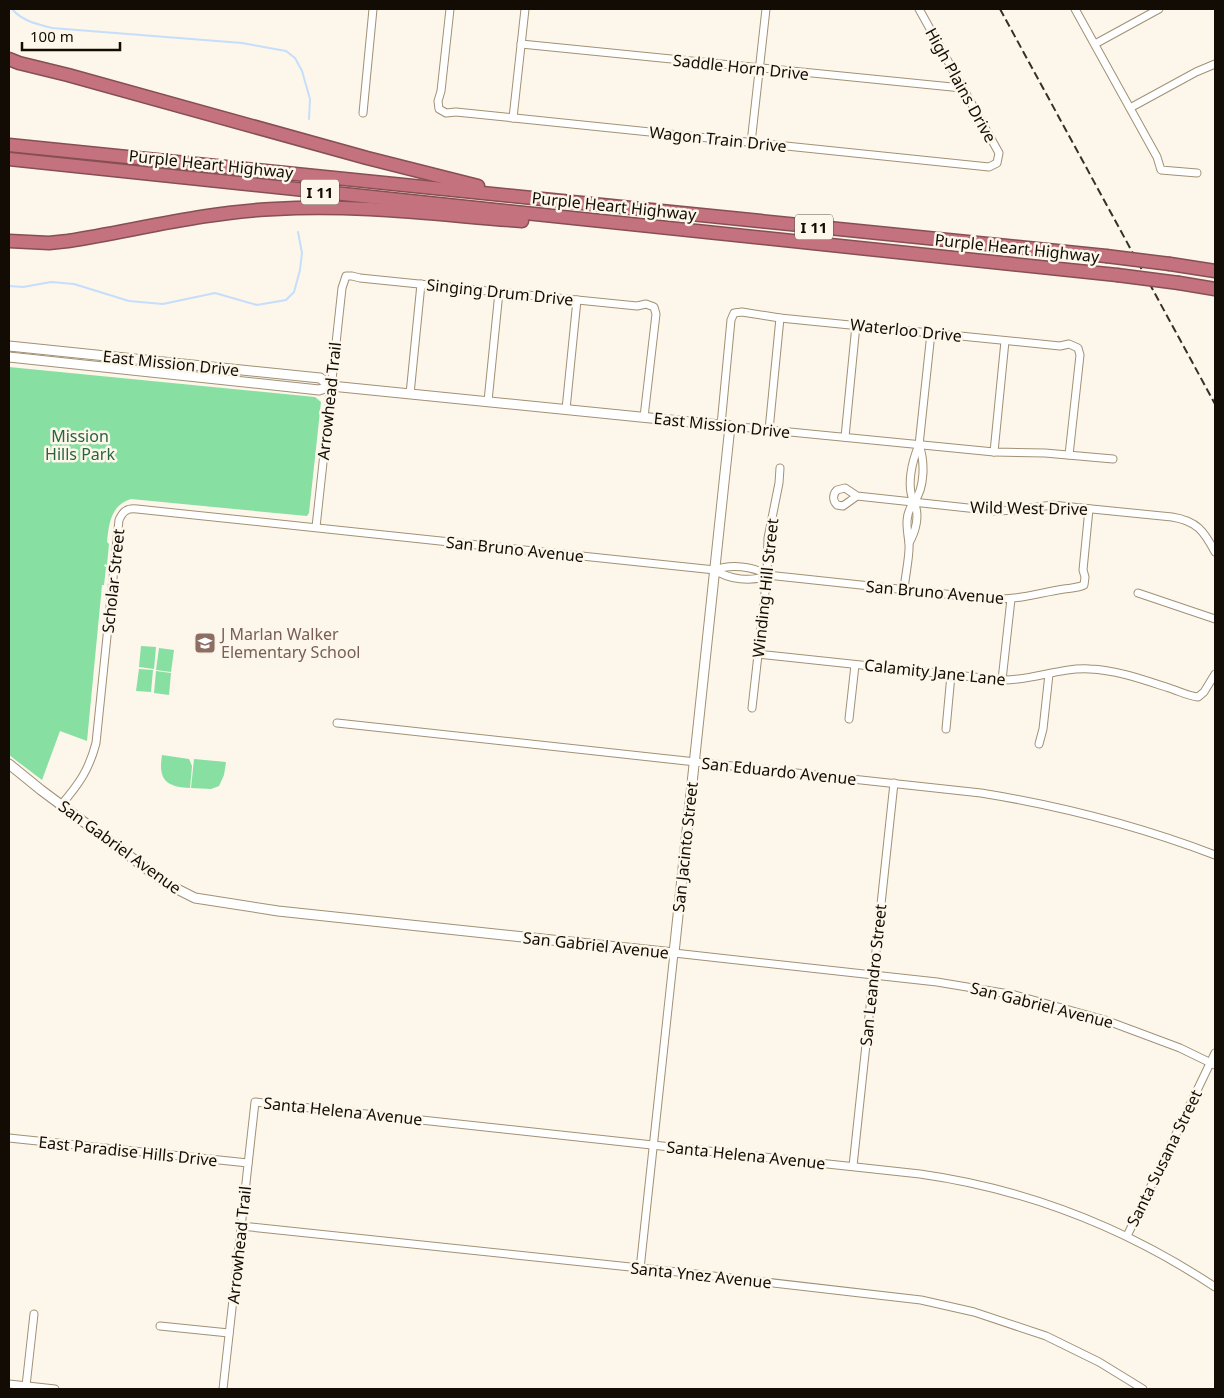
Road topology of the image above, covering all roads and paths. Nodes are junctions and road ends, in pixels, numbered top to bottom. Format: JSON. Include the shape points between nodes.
{"nodes":[{"id":1,"x":373,"y":9,"type":"edge"},
{"id":2,"x":450,"y":9,"type":"edge"},
{"id":3,"x":525,"y":9,"type":"edge"},
{"id":4,"x":766,"y":9,"type":"edge"},
{"id":5,"x":911,"y":9,"type":"edge"},
{"id":6,"x":919,"y":9,"type":"edge"},
{"id":7,"x":1076,"y":9,"type":"edge"},
{"id":8,"x":1159,"y":9,"type":"edge"},
{"id":9,"x":521,"y":44,"type":"junction"},
{"id":10,"x":1095,"y":44,"type":"junction"},
{"id":11,"x":9,"y":59,"type":"edge"},
{"id":12,"x":1215,"y":64,"type":"edge"},
{"id":13,"x":9,"y":66,"type":"edge"},
{"id":14,"x":759,"y":69,"type":"junction"},
{"id":15,"x":47,"y":70,"type":"junction"},
{"id":16,"x":962,"y":88,"type":"junction"},
{"id":17,"x":1130,"y":108,"type":"junction"},
{"id":18,"x":362,"y":113,"type":"dead end"},
{"id":19,"x":513,"y":118,"type":"junction"},
{"id":20,"x":752,"y":143,"type":"junction"},
{"id":21,"x":9,"y":145,"type":"edge"},
{"id":22,"x":9,"y":159,"type":"edge"},
{"id":23,"x":997,"y":163,"type":"joint"},
{"id":24,"x":1197,"y":173,"type":"dead end"},
{"id":25,"x":521,"y":197,"type":"junction"},
{"id":26,"x":632,"y":224,"type":"junction"},
{"id":27,"x":9,"y":243,"type":"edge"},
{"id":28,"x":1215,"y":271,"type":"edge"},
{"id":29,"x":346,"y":276,"type":"joint"},
{"id":30,"x":421,"y":284,"type":"junction"},
{"id":31,"x":1215,"y":289,"type":"edge"},
{"id":32,"x":499,"y":292,"type":"junction"},
{"id":33,"x":577,"y":300,"type":"junction"},
{"id":34,"x":734,"y":314,"type":"joint"},
{"id":35,"x":780,"y":318,"type":"junction"},
{"id":36,"x":856,"y":325,"type":"junction"},
{"id":37,"x":931,"y":333,"type":"junction"},
{"id":38,"x":1005,"y":340,"type":"junction"},
{"id":39,"x":9,"y":346,"type":"edge"},
{"id":40,"x":9,"y":357,"type":"edge"},
{"id":41,"x":331,"y":386,"type":"junction"},
{"id":42,"x":410,"y":394,"type":"junction"},
{"id":43,"x":488,"y":401,"type":"junction"},
{"id":44,"x":566,"y":409,"type":"junction"},
{"id":45,"x":644,"y":417,"type":"junction"},
{"id":46,"x":726,"y":425,"type":"junction"},
{"id":47,"x":769,"y":430,"type":"junction"},
{"id":48,"x":845,"y":437,"type":"junction"},
{"id":49,"x":920,"y":445,"type":"junction"},
{"id":50,"x":994,"y":452,"type":"junction"},
{"id":51,"x":1068,"y":455,"type":"junction"},
{"id":52,"x":1112,"y":459,"type":"dead end"},
{"id":53,"x":780,"y":468,"type":"dead end"},
{"id":54,"x":857,"y":496,"type":"dead end"},
{"id":55,"x":914,"y":502,"type":"junction"},
{"id":56,"x":1089,"y":508,"type":"junction"},
{"id":57,"x":316,"y":528,"type":"junction"},
{"id":58,"x":1215,"y":552,"type":"edge"},
{"id":59,"x":715,"y":570,"type":"junction"},
{"id":60,"x":767,"y":575,"type":"junction"},
{"id":61,"x":904,"y":590,"type":"junction"},
{"id":62,"x":1138,"y":593,"type":"dead end"},
{"id":63,"x":1011,"y":599,"type":"junction"},
{"id":64,"x":1215,"y":618,"type":"edge"},
{"id":65,"x":758,"y":654,"type":"junction"},
{"id":66,"x":855,"y":665,"type":"junction"},
{"id":67,"x":1049,"y":674,"type":"junction"},
{"id":68,"x":1215,"y":674,"type":"edge"},
{"id":69,"x":952,"y":675,"type":"junction"},
{"id":70,"x":1002,"y":680,"type":"junction"},
{"id":71,"x":752,"y":708,"type":"dead end"},
{"id":72,"x":849,"y":719,"type":"dead end"},
{"id":73,"x":336,"y":723,"type":"dead end"},
{"id":74,"x":946,"y":729,"type":"dead end"},
{"id":75,"x":1039,"y":744,"type":"dead end"},
{"id":76,"x":695,"y":762,"type":"junction"},
{"id":77,"x":9,"y":764,"type":"edge"},
{"id":78,"x":894,"y":783,"type":"junction"},
{"id":79,"x":61,"y":805,"type":"junction"},
{"id":80,"x":1215,"y":855,"type":"edge"},
{"id":81,"x":674,"y":953,"type":"junction"},
{"id":82,"x":873,"y":974,"type":"junction"},
{"id":83,"x":1215,"y":1053,"type":"edge"},
{"id":84,"x":1213,"y":1064,"type":"edge"},
{"id":85,"x":254,"y":1102,"type":"joint"},
{"id":86,"x":9,"y":1138,"type":"edge"},
{"id":87,"x":654,"y":1145,"type":"junction"},
{"id":88,"x":248,"y":1163,"type":"junction"},
{"id":89,"x":852,"y":1166,"type":"junction"},
{"id":90,"x":241,"y":1226,"type":"junction"},
{"id":91,"x":1127,"y":1236,"type":"junction"},
{"id":92,"x":640,"y":1269,"type":"junction"},
{"id":93,"x":1215,"y":1287,"type":"edge"},
{"id":94,"x":34,"y":1314,"type":"dead end"},
{"id":95,"x":160,"y":1326,"type":"dead end"},
{"id":96,"x":229,"y":1333,"type":"junction"},
{"id":97,"x":9,"y":1384,"type":"edge"},
{"id":98,"x":26,"y":1386,"type":"junction"},
{"id":99,"x":55,"y":1389,"type":"edge"},
{"id":100,"x":223,"y":1389,"type":"edge"},
{"id":101,"x":1143,"y":1389,"type":"edge"}],
"edges":[{"from":1,"to":18,"type":"street"},
{"from":2,"to":19,"type":"street","name":"Wagon Train Drive","via":[[438,101],[440,110]]},
{"from":3,"to":9,"type":"street"},
{"from":4,"to":14,"type":"street"},
{"from":5,"to":6,"type":"street"},
{"from":6,"to":16,"type":"street","name":"High Plains Drive"},
{"from":7,"to":10,"type":"street"},
{"from":8,"to":10,"type":"street"},
{"from":9,"to":14,"type":"street","name":"Saddle Horn Drive"},
{"from":9,"to":19,"type":"street"},
{"from":10,"to":17,"type":"street"},
{"from":11,"to":15,"type":"highway"},
{"from":12,"to":17,"type":"street"},
{"from":13,"to":15,"type":"highway"},
{"from":14,"to":16,"type":"street","name":"Saddle Horn Drive"},
{"from":14,"to":20,"type":"street"},
{"from":15,"to":25,"type":"highway"},
{"from":16,"to":23,"type":"street","name":"High Plains Drive","via":[[999,153]]},
{"from":17,"to":24,"type":"street","via":[[1161,170]]},
{"from":19,"to":20,"type":"street","name":"Wagon Train Drive"},
{"from":20,"to":23,"type":"street","name":"Wagon Train Drive","via":[[989,167]]},
{"from":21,"to":25,"type":"highway","name":"Purple Heart Highway","number":"I 11"},
{"from":22,"to":26,"type":"highway","name":"Purple Heart Highway","number":"I 11"},
{"from":25,"to":28,"type":"highway","name":"Purple Heart Highway","number":"I 11","bridge":true,"via":[[1106,256]]},
{"from":26,"to":27,"type":"highway","via":[[524,221],[358,208],[299,208],[230,213],[68,241]]},
{"from":26,"to":31,"type":"highway","name":"Purple Heart Highway","number":"I 11","bridge":true,"via":[[1117,275]]},
{"from":29,"to":30,"type":"street","name":"Singing Drum Drive"},
{"from":29,"to":41,"type":"street","name":"Arrowhead Trail"},
{"from":30,"to":32,"type":"street","name":"Singing Drum Drive"},
{"from":30,"to":42,"type":"street"},
{"from":32,"to":33,"type":"street","name":"Singing Drum Drive"},
{"from":32,"to":43,"type":"street"},
{"from":33,"to":44,"type":"street"},
{"from":33,"to":45,"type":"street","name":"Singing Drum Drive","via":[[654,307],[656,314]]},
{"from":34,"to":35,"type":"street","name":"Waterloo Drive","via":[[742,312]]},
{"from":34,"to":46,"type":"street","name":"San Jacinto Street","via":[[731,320]]},
{"from":35,"to":36,"type":"street","name":"Waterloo Drive"},
{"from":35,"to":47,"type":"street"},
{"from":36,"to":37,"type":"street","name":"Waterloo Drive"},
{"from":36,"to":48,"type":"street"},
{"from":37,"to":38,"type":"street","name":"Waterloo Drive"},
{"from":37,"to":49,"type":"street"},
{"from":38,"to":50,"type":"street"},
{"from":38,"to":51,"type":"street","name":"Waterloo Drive","via":[[1060,346],[1069,344],[1078,348],[1080,355]]},
{"from":39,"to":41,"type":"street","name":"East Mission Drive","via":[[320,378]]},
{"from":40,"to":41,"type":"street","name":"East Mission Drive","via":[[319,390]]},
{"from":41,"to":42,"type":"street","name":"East Mission Drive"},
{"from":41,"to":57,"type":"street","name":"Arrowhead Trail"},
{"from":42,"to":43,"type":"street","name":"East Mission Drive"},
{"from":43,"to":44,"type":"street","name":"East Mission Drive"},
{"from":44,"to":45,"type":"street","name":"East Mission Drive"},
{"from":45,"to":46,"type":"street","name":"East Mission Drive"},
{"from":46,"to":47,"type":"street","name":"East Mission Drive"},
{"from":46,"to":59,"type":"street","name":"San Jacinto Street"},
{"from":47,"to":48,"type":"street","name":"East Mission Drive"},
{"from":48,"to":49,"type":"street","name":"East Mission Drive"},
{"from":49,"to":50,"type":"street","name":"East Mission Drive"},
{"from":49,"to":55,"type":"street","via":[[914,457],[911,484],[910,494]]},
{"from":50,"to":51,"type":"street","name":"East Mission Drive"},
{"from":51,"to":52,"type":"street","name":"East Mission Drive"},
{"from":53,"to":60,"type":"street","name":"Winding Hill Street","via":[[768,538]]},
{"from":54,"to":55,"type":"street","name":"Wild West Drive"},
{"from":55,"to":56,"type":"street","name":"Wild West Drive","via":[[996,511],[1052,505]]},
{"from":55,"to":61,"type":"street","via":[[908,510],[906,534],[909,543]]},
{"from":56,"to":58,"type":"street","name":"Wild West Drive","via":[[1182,518],[1205,534]]},
{"from":56,"to":63,"type":"street","name":"San Bruno Avenue","via":[[1084,585]]},
{"from":57,"to":59,"type":"street","name":"San Bruno Avenue"},
{"from":57,"to":79,"type":"street","name":"Scholar Street","via":[[137,509],[124,512],[119,520],[94,748],[86,773]]},
{"from":59,"to":60,"type":"street","name":"San Bruno Avenue","via":[[724,576],[758,580]]},
{"from":59,"to":76,"type":"street","name":"San Jacinto Street"},
{"from":60,"to":61,"type":"street","name":"San Bruno Avenue"},
{"from":60,"to":65,"type":"street","name":"Winding Hill Street"},
{"from":61,"to":63,"type":"street","name":"San Bruno Avenue"},
{"from":62,"to":64,"type":"street"},
{"from":63,"to":70,"type":"street"},
{"from":65,"to":66,"type":"street","name":"Calamity Jane Lane"},
{"from":65,"to":71,"type":"street","name":"Winding Hill Street"},
{"from":66,"to":69,"type":"street","name":"Calamity Jane Lane"},
{"from":66,"to":72,"type":"street"},
{"from":67,"to":68,"type":"street","name":"Calamity Jane Lane","via":[[1078,669],[1098,670],[1198,697]]},
{"from":67,"to":70,"type":"street","name":"Calamity Jane Lane"},
{"from":67,"to":75,"type":"street"},
{"from":69,"to":70,"type":"street","name":"Calamity Jane Lane"},
{"from":69,"to":74,"type":"street"},
{"from":73,"to":76,"type":"street","name":"San Eduardo Avenue"},
{"from":76,"to":78,"type":"street","name":"San Eduardo Avenue"},
{"from":76,"to":81,"type":"street","name":"San Jacinto Street"},
{"from":77,"to":79,"type":"street","name":"San Gabriel Avenue"},
{"from":78,"to":80,"type":"street","name":"San Eduardo Avenue","via":[[981,793],[1080,812]]},
{"from":78,"to":82,"type":"street","name":"San Leandro Street"},
{"from":79,"to":81,"type":"street","name":"San Gabriel Avenue","via":[[167,884],[195,898],[278,911]]},
{"from":81,"to":82,"type":"street","name":"San Gabriel Avenue"},
{"from":81,"to":87,"type":"street","name":"San Jacinto Street"},
{"from":82,"to":84,"type":"street","name":"San Gabriel Avenue","via":[[966,986],[1061,1007],[1128,1028]]},
{"from":82,"to":89,"type":"street","name":"San Leandro Street"},
{"from":83,"to":84,"type":"street","name":"Santa Susana Street"},
{"from":84,"to":91,"type":"street","name":"Santa Susana Street"},
{"from":85,"to":87,"type":"street","name":"Santa Helena Avenue"},
{"from":85,"to":88,"type":"street","name":"Arrowhead Trail"},
{"from":86,"to":88,"type":"street","name":"East Paradise Hills Drive"},
{"from":87,"to":89,"type":"street","name":"Santa Helena Avenue"},
{"from":87,"to":92,"type":"street","name":"San Jacinto Street"},
{"from":88,"to":90,"type":"street","name":"Arrowhead Trail"},
{"from":89,"to":91,"type":"street","name":"Santa Helena Avenue","via":[[936,1176],[1000,1189],[1065,1210]]},
{"from":90,"to":92,"type":"street","name":"Santa Ynez Avenue"},
{"from":90,"to":96,"type":"street","name":"Arrowhead Trail"},
{"from":91,"to":93,"type":"street","name":"Santa Helena Avenue"},
{"from":92,"to":101,"type":"street","name":"Santa Ynez Avenue","via":[[888,1295],[958,1308],[1046,1336],[1099,1362]]},
{"from":94,"to":98,"type":"street"},
{"from":95,"to":96,"type":"street"},
{"from":96,"to":100,"type":"street","name":"Arrowhead Trail"},
{"from":97,"to":98,"type":"street"},
{"from":98,"to":99,"type":"street"}]}
